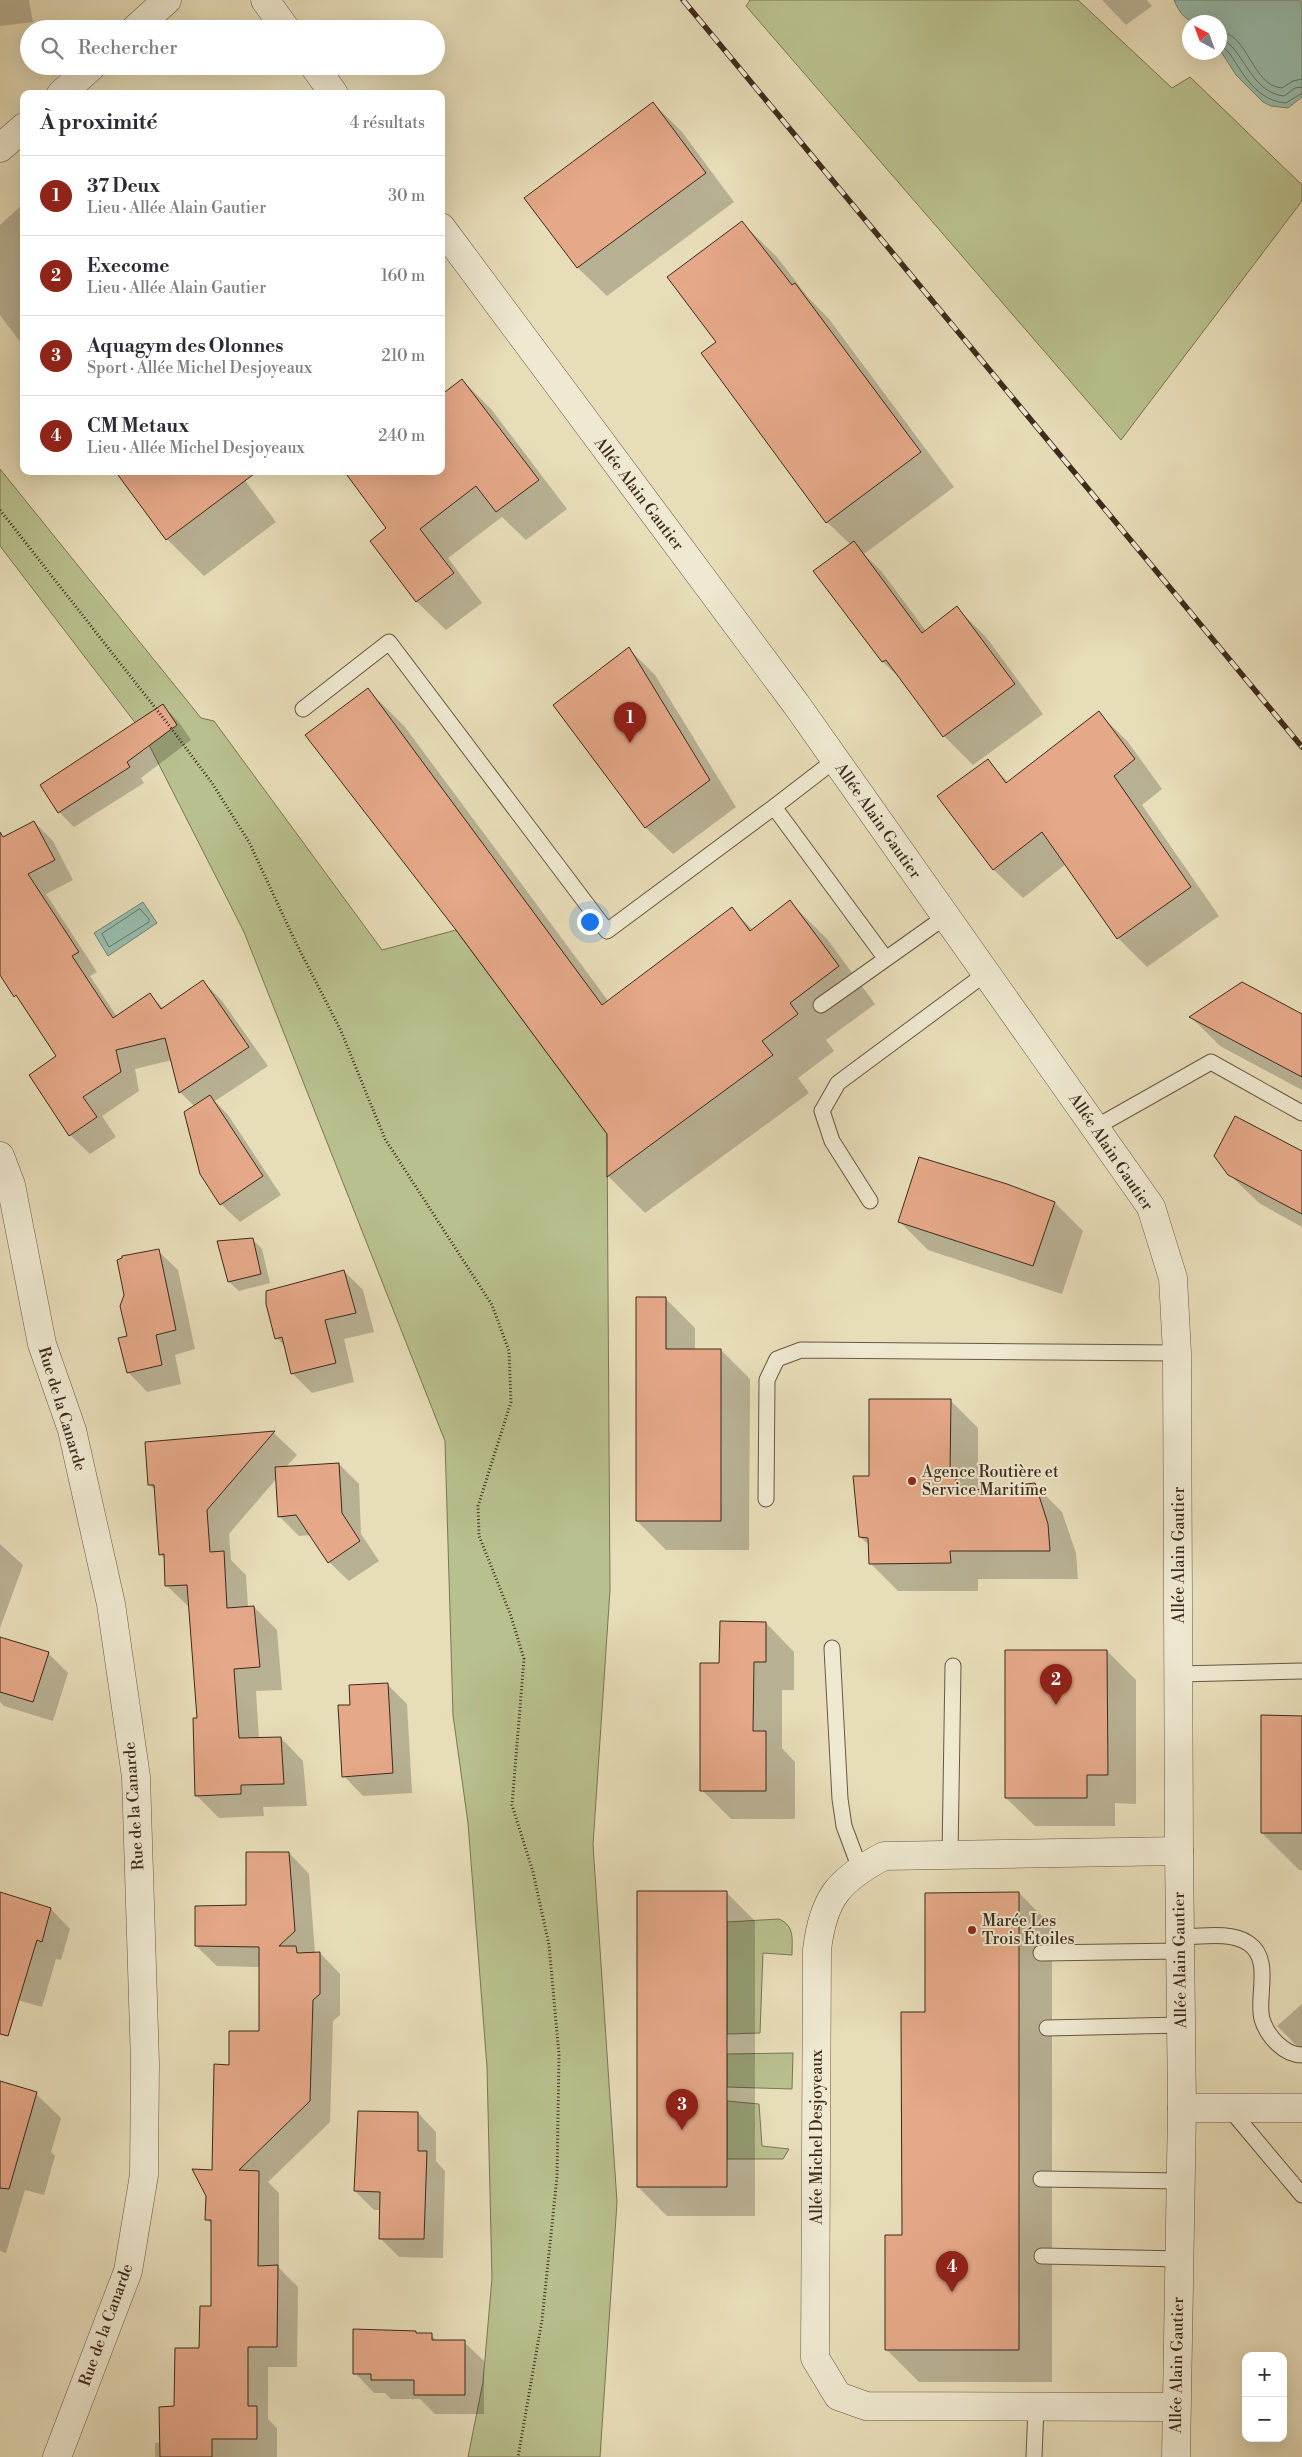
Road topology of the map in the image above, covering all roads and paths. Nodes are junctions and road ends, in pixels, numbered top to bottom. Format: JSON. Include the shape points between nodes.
{"nodes":[{"id":1,"x":167,"y":0,"type":"edge"},
{"id":2,"x":265,"y":0,"type":"edge"},
{"id":3,"x":145,"y":20,"type":"edge"},
{"id":4,"x":279,"y":20,"type":"edge"},
{"id":5,"x":82,"y":75,"type":"edge"},
{"id":6,"x":320,"y":75,"type":"edge"},
{"id":7,"x":65,"y":90,"type":"edge"},
{"id":8,"x":331,"y":90,"type":"edge"},
{"id":9,"x":20,"y":130,"type":"edge"},
{"id":10,"x":0,"y":148,"type":"edge"},
{"id":11,"x":445,"y":232,"type":"edge"},
{"id":12,"x":0,"y":510,"type":"edge"},
{"id":13,"x":303,"y":708,"type":"dead end"},
{"id":14,"x":835,"y":760,"type":"junction"},
{"id":15,"x":774,"y":807,"type":"junction"},
{"id":16,"x":945,"y":917,"type":"junction"},
{"id":17,"x":886,"y":959,"type":"junction"},
{"id":18,"x":985,"y":974,"type":"junction"},
{"id":19,"x":820,"y":1006,"type":"dead end"},
{"id":20,"x":1302,"y":1113,"type":"edge"},
{"id":21,"x":1096,"y":1127,"type":"junction"},
{"id":22,"x":0,"y":1156,"type":"edge"},
{"id":23,"x":870,"y":1201,"type":"dead end"},
{"id":24,"x":1177,"y":1352,"type":"junction"},
{"id":25,"x":766,"y":1499,"type":"dead end"},
{"id":26,"x":832,"y":1648,"type":"dead end"},
{"id":27,"x":953,"y":1666,"type":"dead end"},
{"id":28,"x":1302,"y":1671,"type":"edge"},
{"id":29,"x":1179,"y":1674,"type":"junction"},
{"id":30,"x":1179,"y":1852,"type":"junction"},
{"id":31,"x":950,"y":1856,"type":"junction"},
{"id":32,"x":860,"y":1869,"type":"junction"},
{"id":33,"x":1180,"y":1944,"type":"junction"},
{"id":34,"x":1041,"y":1953,"type":"dead end"},
{"id":35,"x":1181,"y":2025,"type":"junction"},
{"id":36,"x":1047,"y":2028,"type":"dead end"},
{"id":37,"x":1302,"y":2055,"type":"edge"},
{"id":38,"x":1182,"y":2108,"type":"junction"},
{"id":39,"x":1229,"y":2108,"type":"junction"},
{"id":40,"x":1302,"y":2108,"type":"edge"},
{"id":41,"x":1041,"y":2180,"type":"dead end"},
{"id":42,"x":1181,"y":2181,"type":"junction"},
{"id":43,"x":1302,"y":2195,"type":"edge"},
{"id":44,"x":1042,"y":2256,"type":"dead end"},
{"id":45,"x":1179,"y":2259,"type":"junction"},
{"id":46,"x":1036,"y":2407,"type":"junction"},
{"id":47,"x":1176,"y":2408,"type":"junction"},
{"id":48,"x":57,"y":2457,"type":"edge"},
{"id":49,"x":518,"y":2457,"type":"edge"},
{"id":50,"x":1034,"y":2457,"type":"edge"},
{"id":51,"x":1176,"y":2457,"type":"edge"}],
"edges":[{"from":1,"to":3,"type":"street"},
{"from":2,"to":4,"type":"street"},
{"from":5,"to":7,"type":"street"},
{"from":6,"to":8,"type":"street"},
{"from":9,"to":10,"type":"street"},
{"from":11,"to":14,"type":"street","name":"Allée Alain Gautier"},
{"from":12,"to":49,"type":"path","via":[[189,751],[249,842],[341,1030],[385,1139],[492,1306],[509,1351],[511,1402],[478,1506],[479,1536],[511,1616],[524,1659],[512,1805],[533,1872],[549,1945],[559,2055],[557,2177],[542,2320]]},
{"from":13,"to":15,"type":"lane","via":[[389,642],[607,931]]},
{"from":14,"to":15,"type":"lane"},
{"from":14,"to":16,"type":"street","name":"Allée Alain Gautier"},
{"from":15,"to":17,"type":"lane"},
{"from":16,"to":17,"type":"lane"},
{"from":16,"to":18,"type":"street","name":"Allée Alain Gautier"},
{"from":17,"to":19,"type":"lane"},
{"from":18,"to":21,"type":"street","name":"Allée Alain Gautier"},
{"from":18,"to":23,"type":"lane","via":[[838,1083],[822,1111],[832,1141]]},
{"from":20,"to":21,"type":"lane","via":[[1211,1062]]},
{"from":21,"to":24,"type":"street","name":"Allée Alain Gautier","via":[[1151,1207],[1174,1278]]},
{"from":22,"to":48,"type":"street","name":"Rue de la Canarde","via":[[11,1185],[42,1344],[72,1430],[111,1604],[136,1777],[146,2063],[144,2176],[128,2271]]},
{"from":24,"to":25,"type":"lane","via":[[801,1350],[777,1359],[767,1380]]},
{"from":24,"to":29,"type":"street","name":"Allée Alain Gautier"},
{"from":26,"to":32,"type":"lane","via":[[840,1799],[844,1826]]},
{"from":27,"to":31,"type":"lane"},
{"from":28,"to":29,"type":"lane"},
{"from":29,"to":30,"type":"street","name":"Allée Alain Gautier"},
{"from":30,"to":31,"type":"street","name":"Allée Michel Desjoyeaux"},
{"from":30,"to":33,"type":"street","name":"Allée Alain Gautier"},
{"from":31,"to":32,"type":"street","name":"Allée Michel Desjoyeaux","via":[[884,1856]]},
{"from":32,"to":46,"type":"street","name":"Allée Michel Desjoyeaux","via":[[830,1898],[820,1924],[817,1950],[815,2358],[838,2396],[866,2406]]},
{"from":33,"to":34,"type":"lane"},
{"from":33,"to":35,"type":"street","name":"Allée Alain Gautier"},
{"from":33,"to":37,"type":"lane","via":[[1230,1937],[1248,1943],[1260,1956],[1262,2019],[1277,2045],[1295,2055]]},
{"from":35,"to":36,"type":"lane"},
{"from":35,"to":38,"type":"street","name":"Allée Alain Gautier"},
{"from":38,"to":39,"type":"street"},
{"from":38,"to":42,"type":"street","name":"Allée Alain Gautier"},
{"from":39,"to":40,"type":"street"},
{"from":39,"to":43,"type":"lane"},
{"from":41,"to":42,"type":"lane"},
{"from":42,"to":45,"type":"street","name":"Allée Alain Gautier"},
{"from":44,"to":45,"type":"lane"},
{"from":45,"to":47,"type":"street","name":"Allée Alain Gautier"},
{"from":46,"to":47,"type":"street","name":"Allée Michel Desjoyeaux"},
{"from":46,"to":50,"type":"lane"},
{"from":47,"to":51,"type":"street","name":"Allée Alain Gautier"}]}
